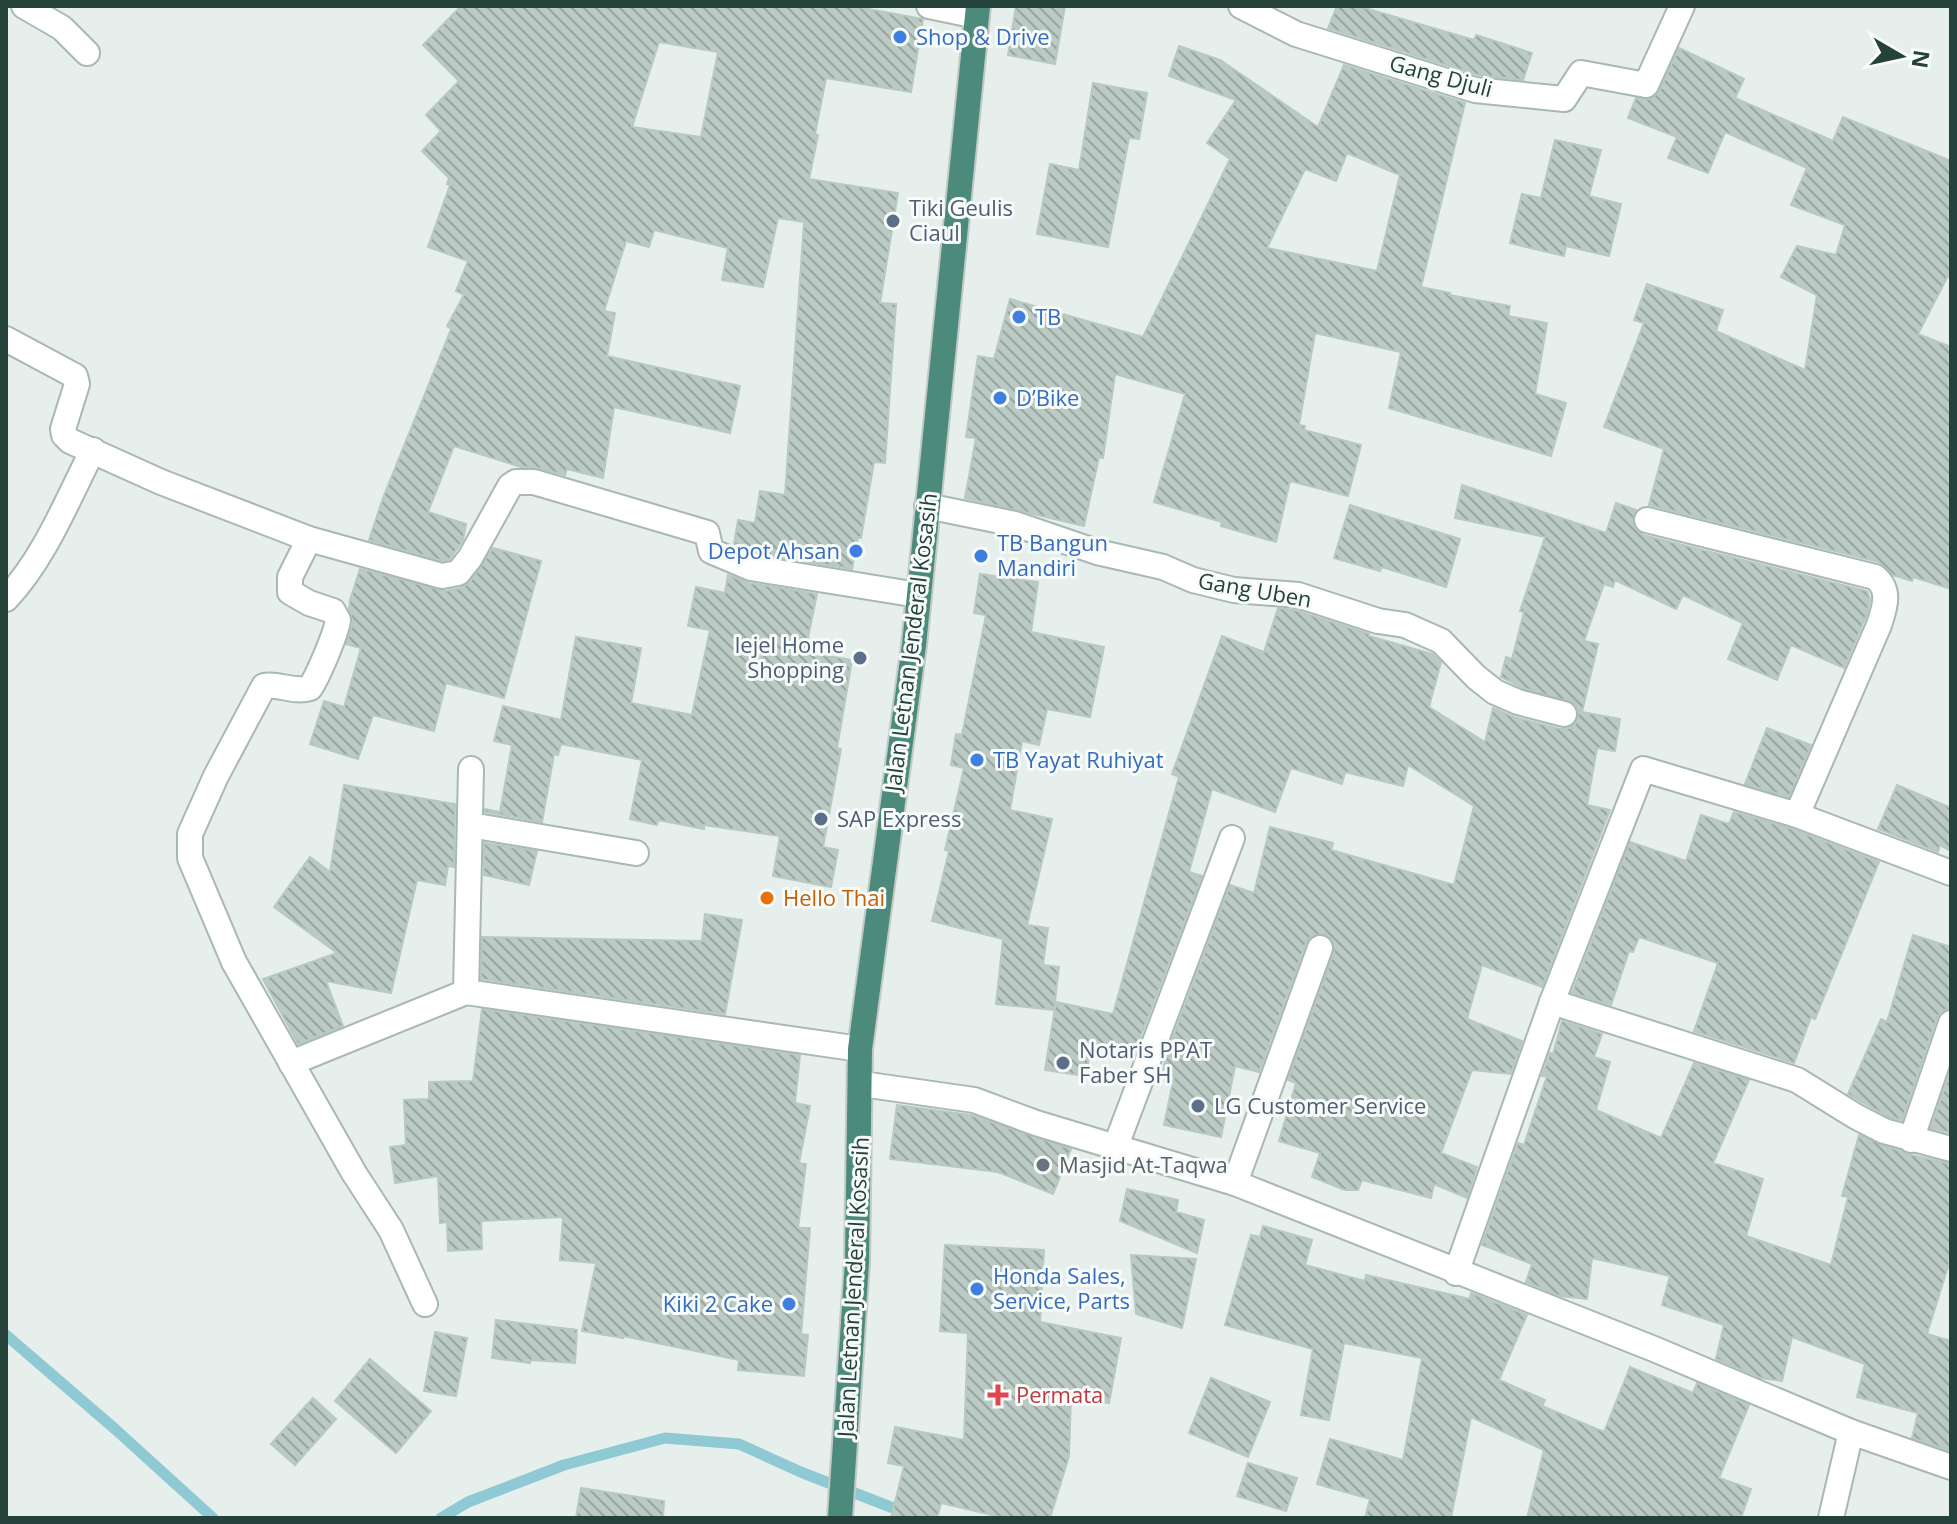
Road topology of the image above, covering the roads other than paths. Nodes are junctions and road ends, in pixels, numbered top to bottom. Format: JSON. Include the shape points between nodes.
{"nodes":[{"id":1,"x":24,"y":6,"type":"edge"},
{"id":2,"x":929,"y":6,"type":"edge"},
{"id":3,"x":1241,"y":6,"type":"edge"},
{"id":4,"x":1682,"y":6,"type":"edge"},
{"id":5,"x":978,"y":11,"type":"edge"},
{"id":6,"x":87,"y":53,"type":"dead end"},
{"id":7,"x":6,"y":339,"type":"edge"},
{"id":8,"x":93,"y":450,"type":"junction"},
{"id":9,"x":927,"y":506,"type":"junction"},
{"id":10,"x":1647,"y":520,"type":"dead end"},
{"id":11,"x":309,"y":539,"type":"junction"},
{"id":12,"x":918,"y":595,"type":"junction"},
{"id":13,"x":6,"y":599,"type":"edge"},
{"id":14,"x":1564,"y":714,"type":"dead end"},
{"id":15,"x":471,"y":769,"type":"dead end"},
{"id":16,"x":1797,"y":815,"type":"junction"},
{"id":17,"x":470,"y":825,"type":"junction"},
{"id":18,"x":1232,"y":838,"type":"dead end"},
{"id":19,"x":636,"y":853,"type":"dead end"},
{"id":20,"x":1951,"y":873,"type":"edge"},
{"id":21,"x":1320,"y":948,"type":"dead end"},
{"id":22,"x":466,"y":992,"type":"junction"},
{"id":23,"x":1552,"y":1002,"type":"junction"},
{"id":24,"x":1951,"y":1023,"type":"edge"},
{"id":25,"x":860,"y":1049,"type":"junction"},
{"id":26,"x":291,"y":1063,"type":"junction"},
{"id":27,"x":862,"y":1084,"type":"junction"},
{"id":28,"x":1911,"y":1140,"type":"junction"},
{"id":29,"x":1115,"y":1148,"type":"junction"},
{"id":30,"x":1951,"y":1149,"type":"edge"},
{"id":31,"x":1235,"y":1183,"type":"junction"},
{"id":32,"x":1456,"y":1273,"type":"junction"},
{"id":33,"x":425,"y":1304,"type":"dead end"},
{"id":34,"x":1851,"y":1432,"type":"junction"},
{"id":35,"x":1951,"y":1467,"type":"edge"},
{"id":36,"x":840,"y":1518,"type":"edge"},
{"id":37,"x":1831,"y":1518,"type":"edge"}],
"edges":[{"from":1,"to":6,"type":"street","via":[[62,28]]},
{"from":2,"to":5,"type":"street"},
{"from":3,"to":4,"type":"street","name":"Gang Djuli","via":[[1296,34],[1475,90],[1564,99],[1581,73],[1646,85]]},
{"from":5,"to":9,"type":"highway","name":"Jalan Letnan Jenderal Kosasih"},
{"from":7,"to":8,"type":"street","via":[[75,376],[64,435]]},
{"from":8,"to":11,"type":"street"},
{"from":8,"to":13,"type":"street","via":[[42,549]]},
{"from":9,"to":12,"type":"highway","name":"Jalan Letnan Jenderal Kosasih"},
{"from":9,"to":14,"type":"street","name":"Gang Uben","via":[[1015,524],[1193,580],[1234,590],[1298,595],[1405,625],[1441,641],[1495,692]]},
{"from":10,"to":16,"type":"street","via":[[1883,583],[1886,594],[1879,625]]},
{"from":11,"to":12,"type":"street","via":[[450,576],[464,569],[510,486],[534,482],[707,533],[711,551],[751,568]]},
{"from":11,"to":26,"type":"street","via":[[290,577],[290,592],[333,611],[338,620],[335,631],[310,688],[264,686],[216,776],[189,845],[193,867],[234,962]]},
{"from":12,"to":25,"type":"highway","name":"Jalan Letnan Jenderal Kosasih"},
{"from":15,"to":17,"type":"street"},
{"from":16,"to":20,"type":"street"},
{"from":16,"to":23,"type":"street","via":[[1643,769]]},
{"from":17,"to":19,"type":"street"},
{"from":17,"to":22,"type":"street"},
{"from":18,"to":29,"type":"street"},
{"from":21,"to":31,"type":"street"},
{"from":22,"to":25,"type":"street"},
{"from":22,"to":26,"type":"street"},
{"from":23,"to":28,"type":"street","via":[[1797,1080],[1855,1116]]},
{"from":23,"to":32,"type":"street"},
{"from":24,"to":28,"type":"street"},
{"from":25,"to":27,"type":"highway","name":"Jalan Letnan Jenderal Kosasih"},
{"from":26,"to":33,"type":"street","via":[[391,1230]]},
{"from":27,"to":29,"type":"street","via":[[974,1100]]},
{"from":27,"to":36,"type":"highway","name":"Jalan Letnan Jenderal Kosasih","via":[[857,1262]]},
{"from":28,"to":30,"type":"street"},
{"from":29,"to":31,"type":"street"},
{"from":31,"to":32,"type":"street"},
{"from":32,"to":34,"type":"street"},
{"from":34,"to":35,"type":"street"},
{"from":34,"to":37,"type":"street"}]}
